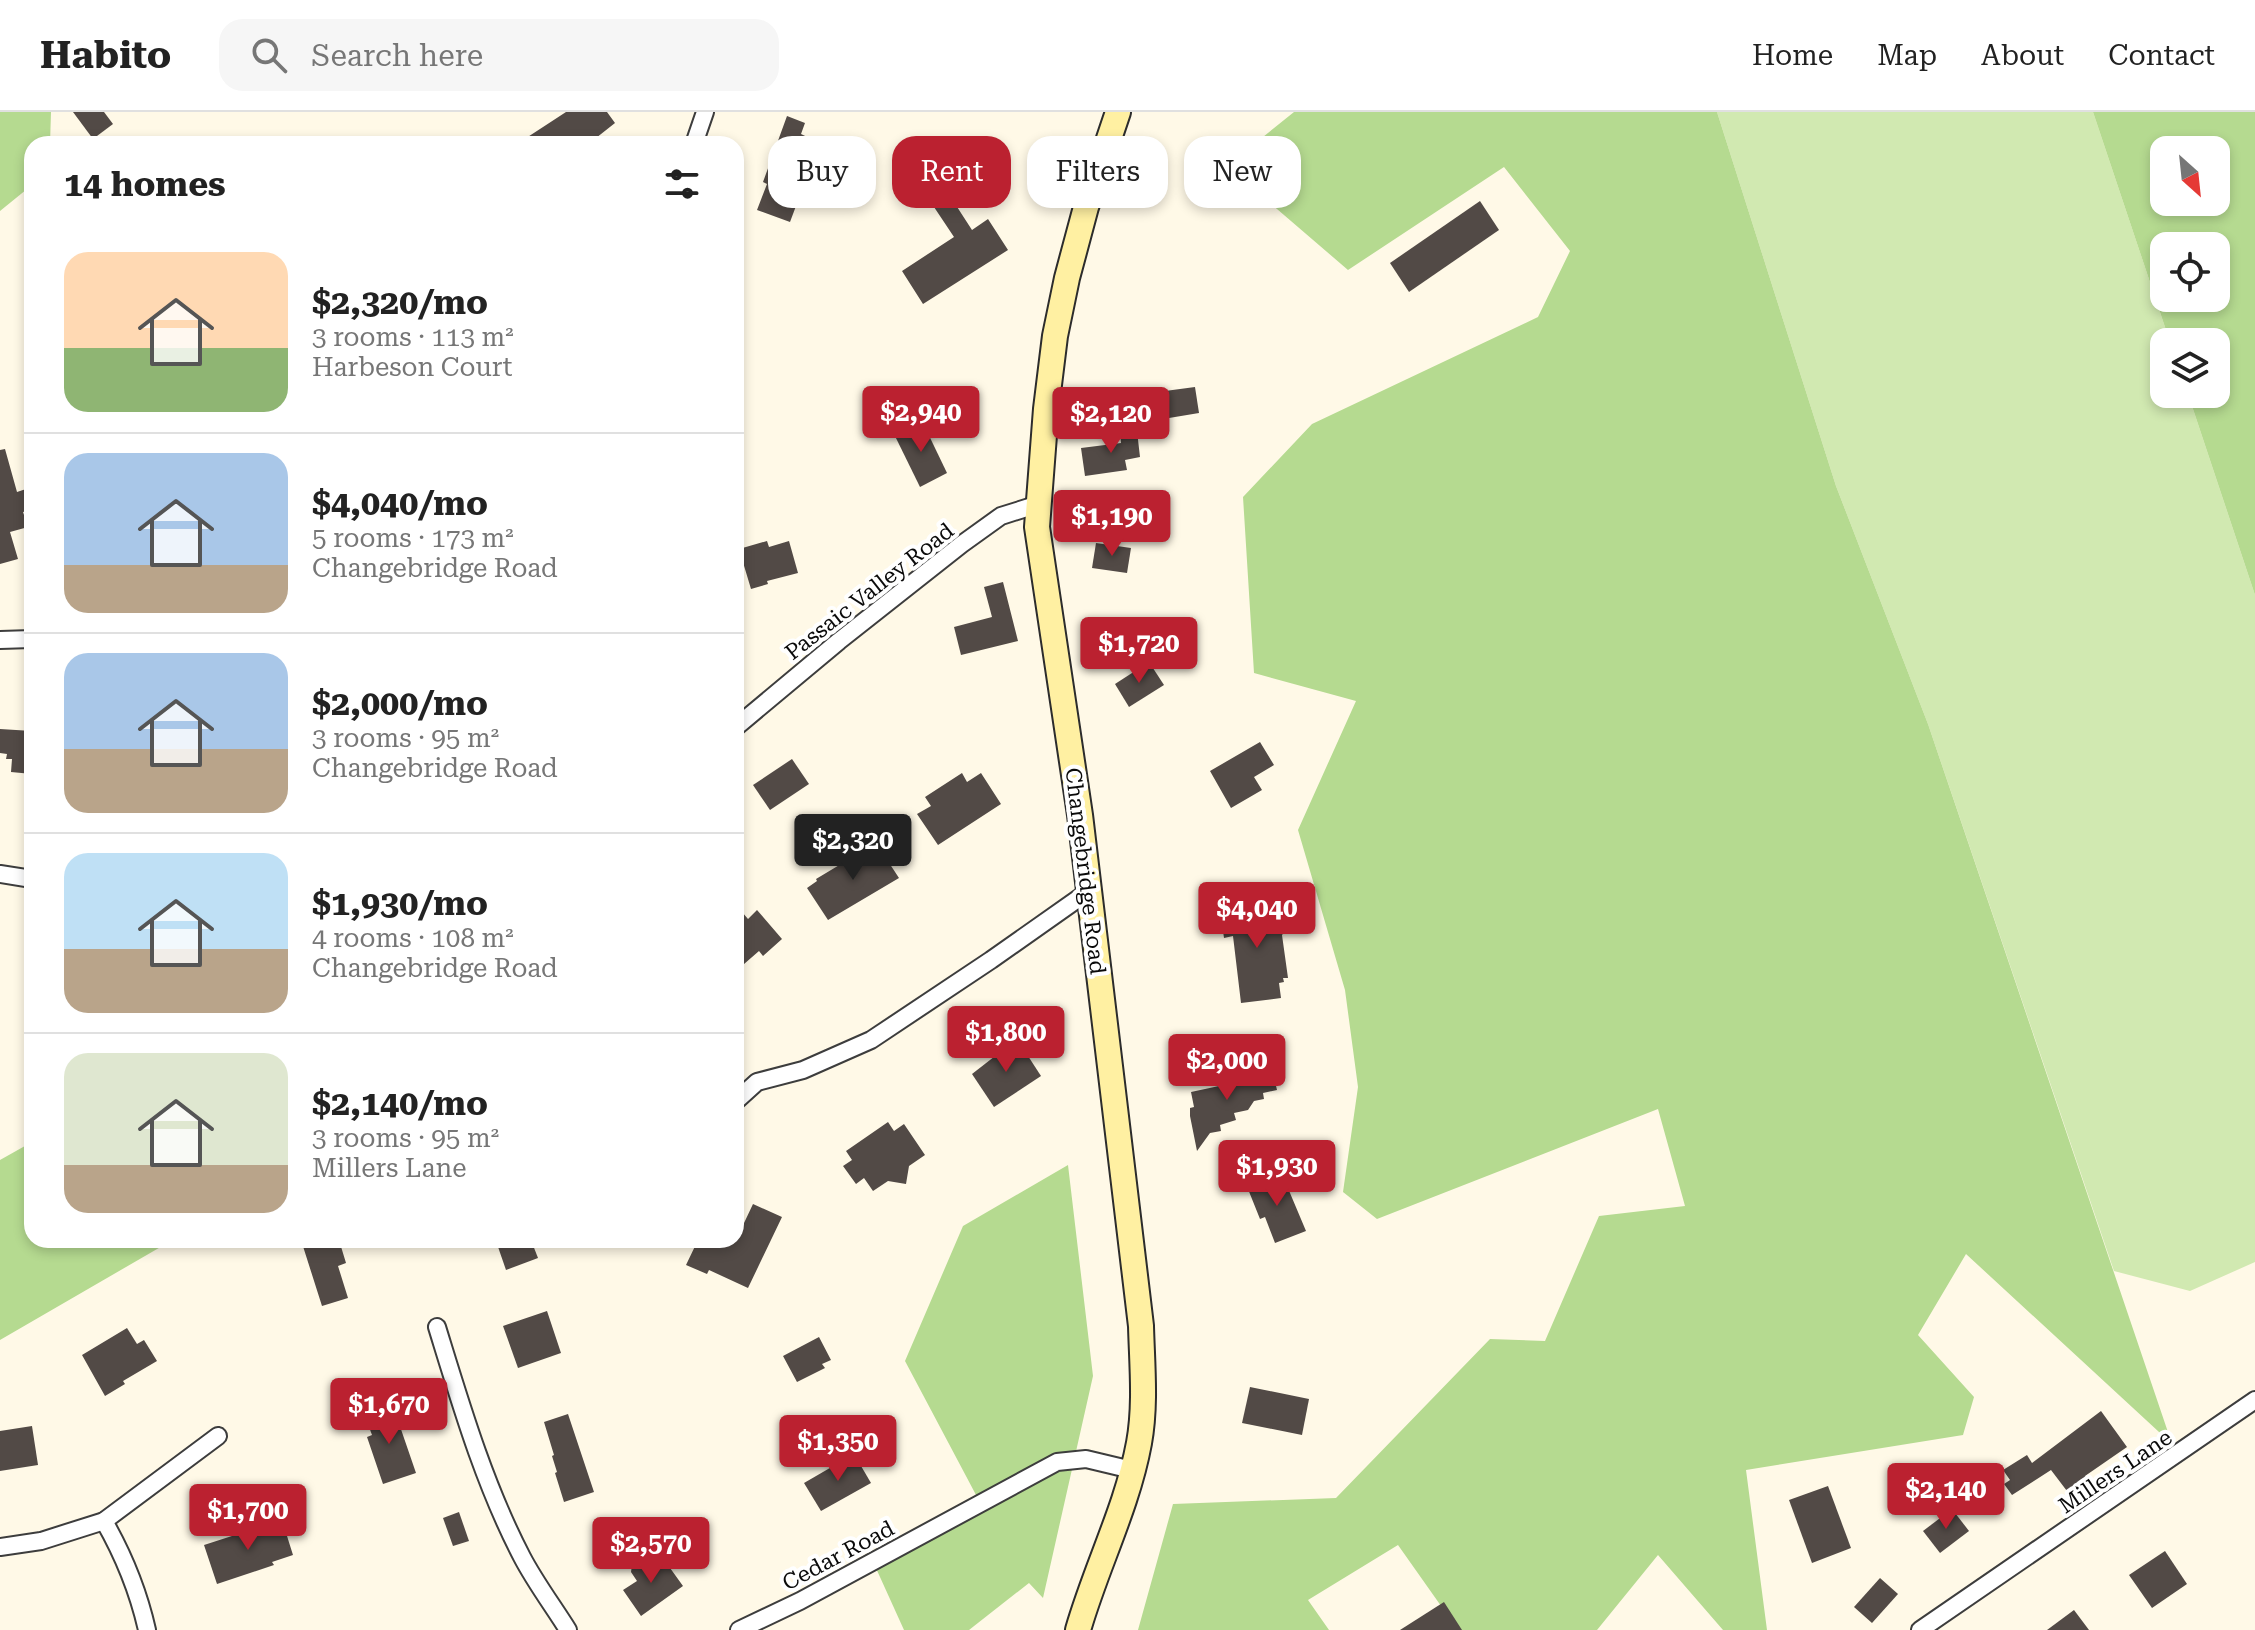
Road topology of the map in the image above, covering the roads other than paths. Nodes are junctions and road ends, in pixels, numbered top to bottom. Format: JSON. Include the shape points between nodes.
{"nodes":[{"id":1,"x":705,"y":112,"type":"edge"},
{"id":2,"x":1118,"y":112,"type":"edge"},
{"id":3,"x":697,"y":136,"type":"edge"},
{"id":4,"x":1039,"y":504,"type":"junction"},
{"id":5,"x":24,"y":639,"type":"edge"},
{"id":6,"x":0,"y":640,"type":"edge"},
{"id":7,"x":744,"y":720,"type":"edge"},
{"id":8,"x":0,"y":874,"type":"edge"},
{"id":9,"x":24,"y":878,"type":"edge"},
{"id":10,"x":1089,"y":891,"type":"junction"},
{"id":11,"x":744,"y":1094,"type":"edge"},
{"id":12,"x":437,"y":1327,"type":"dead end"},
{"id":13,"x":2255,"y":1400,"type":"edge"},
{"id":14,"x":218,"y":1436,"type":"dead end"},
{"id":15,"x":1132,"y":1470,"type":"junction"},
{"id":16,"x":104,"y":1521,"type":"junction"},
{"id":17,"x":0,"y":1547,"type":"edge"},
{"id":18,"x":147,"y":1630,"type":"edge"},
{"id":19,"x":568,"y":1630,"type":"edge"},
{"id":20,"x":739,"y":1630,"type":"edge"},
{"id":21,"x":1078,"y":1630,"type":"edge"},
{"id":22,"x":1920,"y":1630,"type":"edge"}],
"edges":[{"from":1,"to":3,"type":"street"},
{"from":2,"to":4,"type":"main road","name":"Changebridge Road","via":[[1086,207],[1055,336]]},
{"from":4,"to":7,"type":"street","name":"Passaic Valley Road","via":[[1001,516],[962,544]]},
{"from":4,"to":10,"type":"main road","name":"Changebridge Road","via":[[1037,527]]},
{"from":5,"to":6,"type":"street"},
{"from":8,"to":9,"type":"street"},
{"from":10,"to":11,"type":"street","via":[[871,1040],[803,1070],[757,1082]]},
{"from":10,"to":15,"type":"main road","name":"Changebridge Road","via":[[1141,1326],[1143,1389]]},
{"from":12,"to":19,"type":"street","via":[[498,1507]]},
{"from":13,"to":22,"type":"street","name":"Millers Lane"},
{"from":14,"to":16,"type":"street"},
{"from":15,"to":20,"type":"street","name":"Cedar Road","via":[[1086,1459],[1057,1462]]},
{"from":15,"to":21,"type":"main road","name":"Changebridge Road"},
{"from":16,"to":17,"type":"street","via":[[41,1541]]},
{"from":16,"to":18,"type":"street","via":[[125,1558]]}]}
